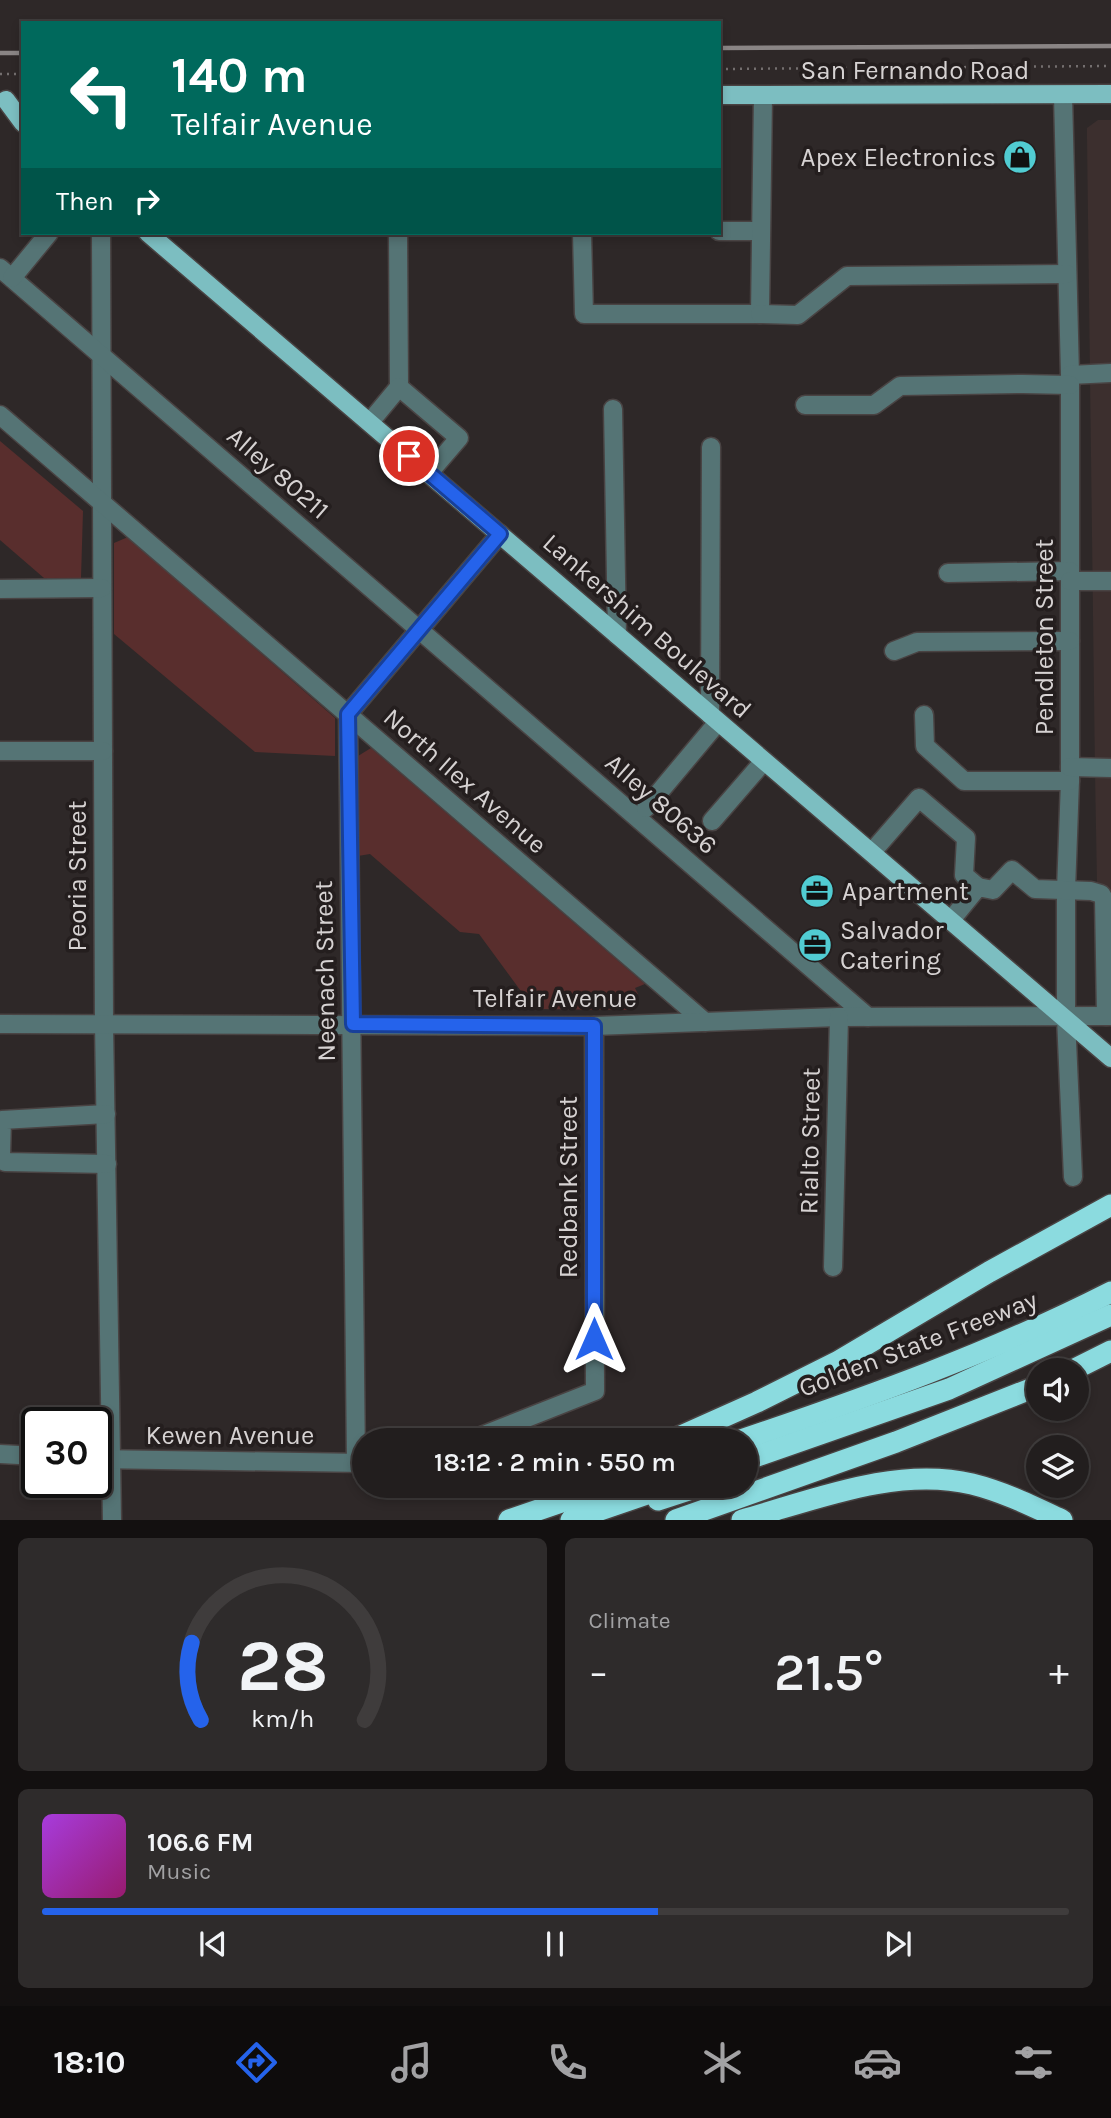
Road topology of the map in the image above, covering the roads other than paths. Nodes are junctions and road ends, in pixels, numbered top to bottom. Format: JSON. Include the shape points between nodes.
{"nodes":[{"id":1,"x":1111,"y":94,"type":"edge"},
{"id":2,"x":721,"y":95,"type":"edge"},
{"id":3,"x":763,"y":96,"type":"junction"},
{"id":4,"x":1063,"y":96,"type":"junction"},
{"id":5,"x":10,"y":100,"type":"edge"},
{"id":6,"x":21,"y":119,"type":"edge"},
{"id":7,"x":721,"y":230,"type":"edge"},
{"id":8,"x":760,"y":231,"type":"junction"},
{"id":9,"x":47,"y":235,"type":"edge"},
{"id":10,"x":102,"y":235,"type":"edge"},
{"id":11,"x":150,"y":235,"type":"edge"},
{"id":12,"x":398,"y":235,"type":"edge"},
{"id":13,"x":582,"y":235,"type":"edge"},
{"id":14,"x":6,"y":273,"type":"edge"},
{"id":15,"x":1068,"y":274,"type":"junction"},
{"id":16,"x":760,"y":314,"type":"junction"},
{"id":17,"x":100,"y":355,"type":"junction"},
{"id":18,"x":1111,"y":373,"type":"edge"},
{"id":19,"x":1070,"y":380,"type":"junction"},
{"id":20,"x":399,"y":387,"type":"junction"},
{"id":21,"x":805,"y":405,"type":"dead end"},
{"id":22,"x":613,"y":410,"type":"dead end"},
{"id":23,"x":0,"y":415,"type":"edge"},
{"id":24,"x":370,"y":422,"type":"junction"},
{"id":25,"x":711,"y":447,"type":"dead end"},
{"id":26,"x":429,"y":473,"type":"junction"},
{"id":27,"x":103,"y":502,"type":"junction"},
{"id":28,"x":500,"y":534,"type":"junction"},
{"id":29,"x":948,"y":573,"type":"dead end"},
{"id":30,"x":1070,"y":576,"type":"junction"},
{"id":31,"x":1111,"y":581,"type":"edge"},
{"id":32,"x":102,"y":588,"type":"junction"},
{"id":33,"x":0,"y":589,"type":"edge"},
{"id":34,"x":420,"y":631,"type":"junction"},
{"id":35,"x":617,"y":635,"type":"junction"},
{"id":36,"x":1070,"y":641,"type":"junction"},
{"id":37,"x":894,"y":651,"type":"dead end"},
{"id":38,"x":348,"y":714,"type":"junction"},
{"id":39,"x":924,"y":715,"type":"dead end"},
{"id":40,"x":714,"y":719,"type":"junction"},
{"id":41,"x":0,"y":751,"type":"edge"},
{"id":42,"x":103,"y":751,"type":"junction"},
{"id":43,"x":764,"y":761,"type":"junction"},
{"id":44,"x":1111,"y":768,"type":"edge"},
{"id":45,"x":1070,"y":774,"type":"junction"},
{"id":46,"x":646,"y":808,"type":"dead end"},
{"id":47,"x":712,"y":821,"type":"dead end"},
{"id":48,"x":873,"y":852,"type":"junction"},
{"id":49,"x":978,"y":887,"type":"junction"},
{"id":50,"x":1066,"y":890,"type":"junction"},
{"id":51,"x":951,"y":920,"type":"junction"},
{"id":52,"x":1108,"y":1016,"type":"edge"},
{"id":53,"x":839,"y":1017,"type":"junction"},
{"id":54,"x":868,"y":1017,"type":"junction"},
{"id":55,"x":1066,"y":1018,"type":"junction"},
{"id":56,"x":705,"y":1022,"type":"junction"},
{"id":57,"x":0,"y":1024,"type":"edge"},
{"id":58,"x":104,"y":1024,"type":"junction"},
{"id":59,"x":353,"y":1024,"type":"junction"},
{"id":60,"x":594,"y":1026,"type":"junction"},
{"id":61,"x":1111,"y":1058,"type":"edge"},
{"id":62,"x":106,"y":1114,"type":"junction"},
{"id":63,"x":107,"y":1164,"type":"junction"},
{"id":64,"x":1073,"y":1177,"type":"dead end"},
{"id":65,"x":1111,"y":1205,"type":"edge"},
{"id":66,"x":833,"y":1267,"type":"dead end"},
{"id":67,"x":1111,"y":1292,"type":"edge"},
{"id":68,"x":1111,"y":1315,"type":"edge"},
{"id":69,"x":1111,"y":1327,"type":"edge"},
{"id":70,"x":1111,"y":1350,"type":"edge"},
{"id":71,"x":1089,"y":1362,"type":"edge"},
{"id":72,"x":1026,"y":1390,"type":"edge"},
{"id":73,"x":105,"y":1407,"type":"edge"},
{"id":74,"x":359,"y":1428,"type":"edge"},
{"id":75,"x":501,"y":1428,"type":"edge"},
{"id":76,"x":699,"y":1428,"type":"edge"},
{"id":77,"x":758,"y":1434,"type":"edge"},
{"id":78,"x":0,"y":1454,"type":"edge"},
{"id":79,"x":21,"y":1455,"type":"edge"},
{"id":80,"x":758,"y":1456,"type":"edge"},
{"id":81,"x":112,"y":1460,"type":"edge"},
{"id":82,"x":352,"y":1462,"type":"edge"},
{"id":83,"x":758,"y":1466,"type":"edge"},
{"id":84,"x":109,"y":1498,"type":"edge"},
{"id":85,"x":560,"y":1498,"type":"edge"},
{"id":86,"x":573,"y":1498,"type":"edge"},
{"id":87,"x":635,"y":1498,"type":"edge"},
{"id":88,"x":666,"y":1498,"type":"edge"},
{"id":89,"x":547,"y":1507,"type":"junction"},
{"id":90,"x":112,"y":1520,"type":"edge"},
{"id":91,"x":509,"y":1520,"type":"edge"},
{"id":92,"x":571,"y":1520,"type":"edge"},
{"id":93,"x":603,"y":1520,"type":"edge"},
{"id":94,"x":676,"y":1520,"type":"edge"},
{"id":95,"x":742,"y":1520,"type":"edge"},
{"id":96,"x":1062,"y":1520,"type":"edge"}],
"edges":[{"from":1,"to":4,"type":"main road","name":"San Fernando Road"},
{"from":2,"to":3,"type":"main road","name":"San Fernando Road"},
{"from":3,"to":4,"type":"main road","name":"San Fernando Road"},
{"from":3,"to":8,"type":"street"},
{"from":4,"to":15,"type":"street","name":"Pendleton Street"},
{"from":5,"to":6,"type":"main road"},
{"from":7,"to":8,"type":"street"},
{"from":8,"to":16,"type":"street"},
{"from":9,"to":14,"type":"street"},
{"from":10,"to":17,"type":"street","name":"Peoria Street"},
{"from":11,"to":24,"type":"main road","name":"Lankershim Boulevard"},
{"from":12,"to":20,"type":"street"},
{"from":13,"to":16,"type":"street","via":[[584,314]]},
{"from":14,"to":17,"type":"street","name":"Alley 80211"},
{"from":15,"to":16,"type":"street","via":[[847,276],[798,315]]},
{"from":15,"to":19,"type":"street","name":"Pendleton Street"},
{"from":17,"to":27,"type":"street","name":"Peoria Street"},
{"from":17,"to":34,"type":"street","name":"Alley 80211"},
{"from":18,"to":19,"type":"street"},
{"from":19,"to":21,"type":"street","via":[[900,386],[874,405]]},
{"from":19,"to":30,"type":"street","name":"Pendleton Street"},
{"from":20,"to":24,"type":"street"},
{"from":20,"to":26,"type":"street","via":[[458,438]]},
{"from":22,"to":35,"type":"street"},
{"from":23,"to":27,"type":"street","name":"North Ilex Avenue"},
{"from":24,"to":26,"type":"main road","name":"Lankershim Boulevard"},
{"from":25,"to":40,"type":"street"},
{"from":26,"to":28,"type":"main road","name":"Lankershim Boulevard"},
{"from":27,"to":32,"type":"street","name":"Peoria Street"},
{"from":27,"to":38,"type":"street","name":"North Ilex Avenue"},
{"from":28,"to":34,"type":"street"},
{"from":28,"to":35,"type":"main road","name":"Lankershim Boulevard"},
{"from":29,"to":30,"type":"street"},
{"from":30,"to":31,"type":"street"},
{"from":30,"to":36,"type":"street","name":"Pendleton Street"},
{"from":32,"to":33,"type":"street"},
{"from":32,"to":42,"type":"street","name":"Peoria Street"},
{"from":34,"to":38,"type":"street"},
{"from":34,"to":54,"type":"street","name":"Alley 80636"},
{"from":35,"to":40,"type":"main road","name":"Lankershim Boulevard"},
{"from":36,"to":37,"type":"street","via":[[917,642]]},
{"from":36,"to":45,"type":"street","name":"Pendleton Street"},
{"from":38,"to":56,"type":"street","name":"North Ilex Avenue"},
{"from":38,"to":59,"type":"street","name":"Neenach Street"},
{"from":39,"to":45,"type":"street","via":[[925,746],[964,781]]},
{"from":40,"to":43,"type":"main road","name":"Lankershim Boulevard"},
{"from":40,"to":46,"type":"street"},
{"from":41,"to":42,"type":"street"},
{"from":42,"to":58,"type":"street","name":"Peoria Street"},
{"from":43,"to":47,"type":"street"},
{"from":43,"to":48,"type":"main road","name":"Lankershim Boulevard"},
{"from":44,"to":45,"type":"street"},
{"from":45,"to":50,"type":"street","name":"Pendleton Street"},
{"from":48,"to":49,"type":"street","via":[[919,798],[967,838],[964,875]]},
{"from":48,"to":51,"type":"main road","name":"Lankershim Boulevard"},
{"from":49,"to":50,"type":"street","via":[[993,890],[1012,870],[1035,888]]},
{"from":49,"to":51,"type":"street"},
{"from":50,"to":52,"type":"street","via":[[1091,891],[1104,899]]},
{"from":50,"to":55,"type":"street","name":"Pendleton Street"},
{"from":51,"to":55,"type":"main road","name":"Lankershim Boulevard"},
{"from":52,"to":55,"type":"street","name":"Telfair Avenue"},
{"from":53,"to":54,"type":"street","name":"Telfair Avenue"},
{"from":53,"to":56,"type":"street","name":"Telfair Avenue"},
{"from":53,"to":66,"type":"street","name":"Rialto Street"},
{"from":54,"to":55,"type":"street","name":"Telfair Avenue"},
{"from":55,"to":61,"type":"main road","name":"Lankershim Boulevard"},
{"from":55,"to":64,"type":"street","name":"Pendleton Street"},
{"from":56,"to":60,"type":"street","name":"Telfair Avenue"},
{"from":57,"to":58,"type":"street","name":"Telfair Avenue"},
{"from":58,"to":59,"type":"street","name":"Telfair Avenue"},
{"from":58,"to":62,"type":"street","name":"Peoria Street"},
{"from":59,"to":60,"type":"street","name":"Telfair Avenue"},
{"from":59,"to":74,"type":"street","name":"Neenach Street"},
{"from":60,"to":75,"type":"street","name":"Redbank Street","via":[[595,1391]]},
{"from":62,"to":63,"type":"street","name":"Peoria Street"},
{"from":62,"to":63,"type":"street","via":[[2,1120],[1,1155],[5,1162]]},
{"from":63,"to":73,"type":"street","name":"Peoria Street"},
{"from":65,"to":76,"type":"highway","via":[[837,1362]]},
{"from":67,"to":77,"type":"highway","name":"Golden State Freeway","via":[[951,1366]]},
{"from":68,"to":80,"type":"highway","via":[[949,1389]]},
{"from":69,"to":83,"type":"highway","via":[[956,1396]]},
{"from":70,"to":71,"type":"highway"},
{"from":72,"to":94,"type":"highway"},
{"from":78,"to":79,"type":"street"},
{"from":81,"to":82,"type":"street","name":"Kewen Avenue"},
{"from":84,"to":90,"type":"street","name":"Peoria Street"},
{"from":85,"to":89,"type":"highway"},
{"from":86,"to":89,"type":"highway"},
{"from":87,"to":92,"type":"highway"},
{"from":88,"to":93,"type":"highway"},
{"from":89,"to":91,"type":"highway"},
{"from":95,"to":96,"type":"highway","via":[[853,1490],[917,1479],[973,1484]]}]}
